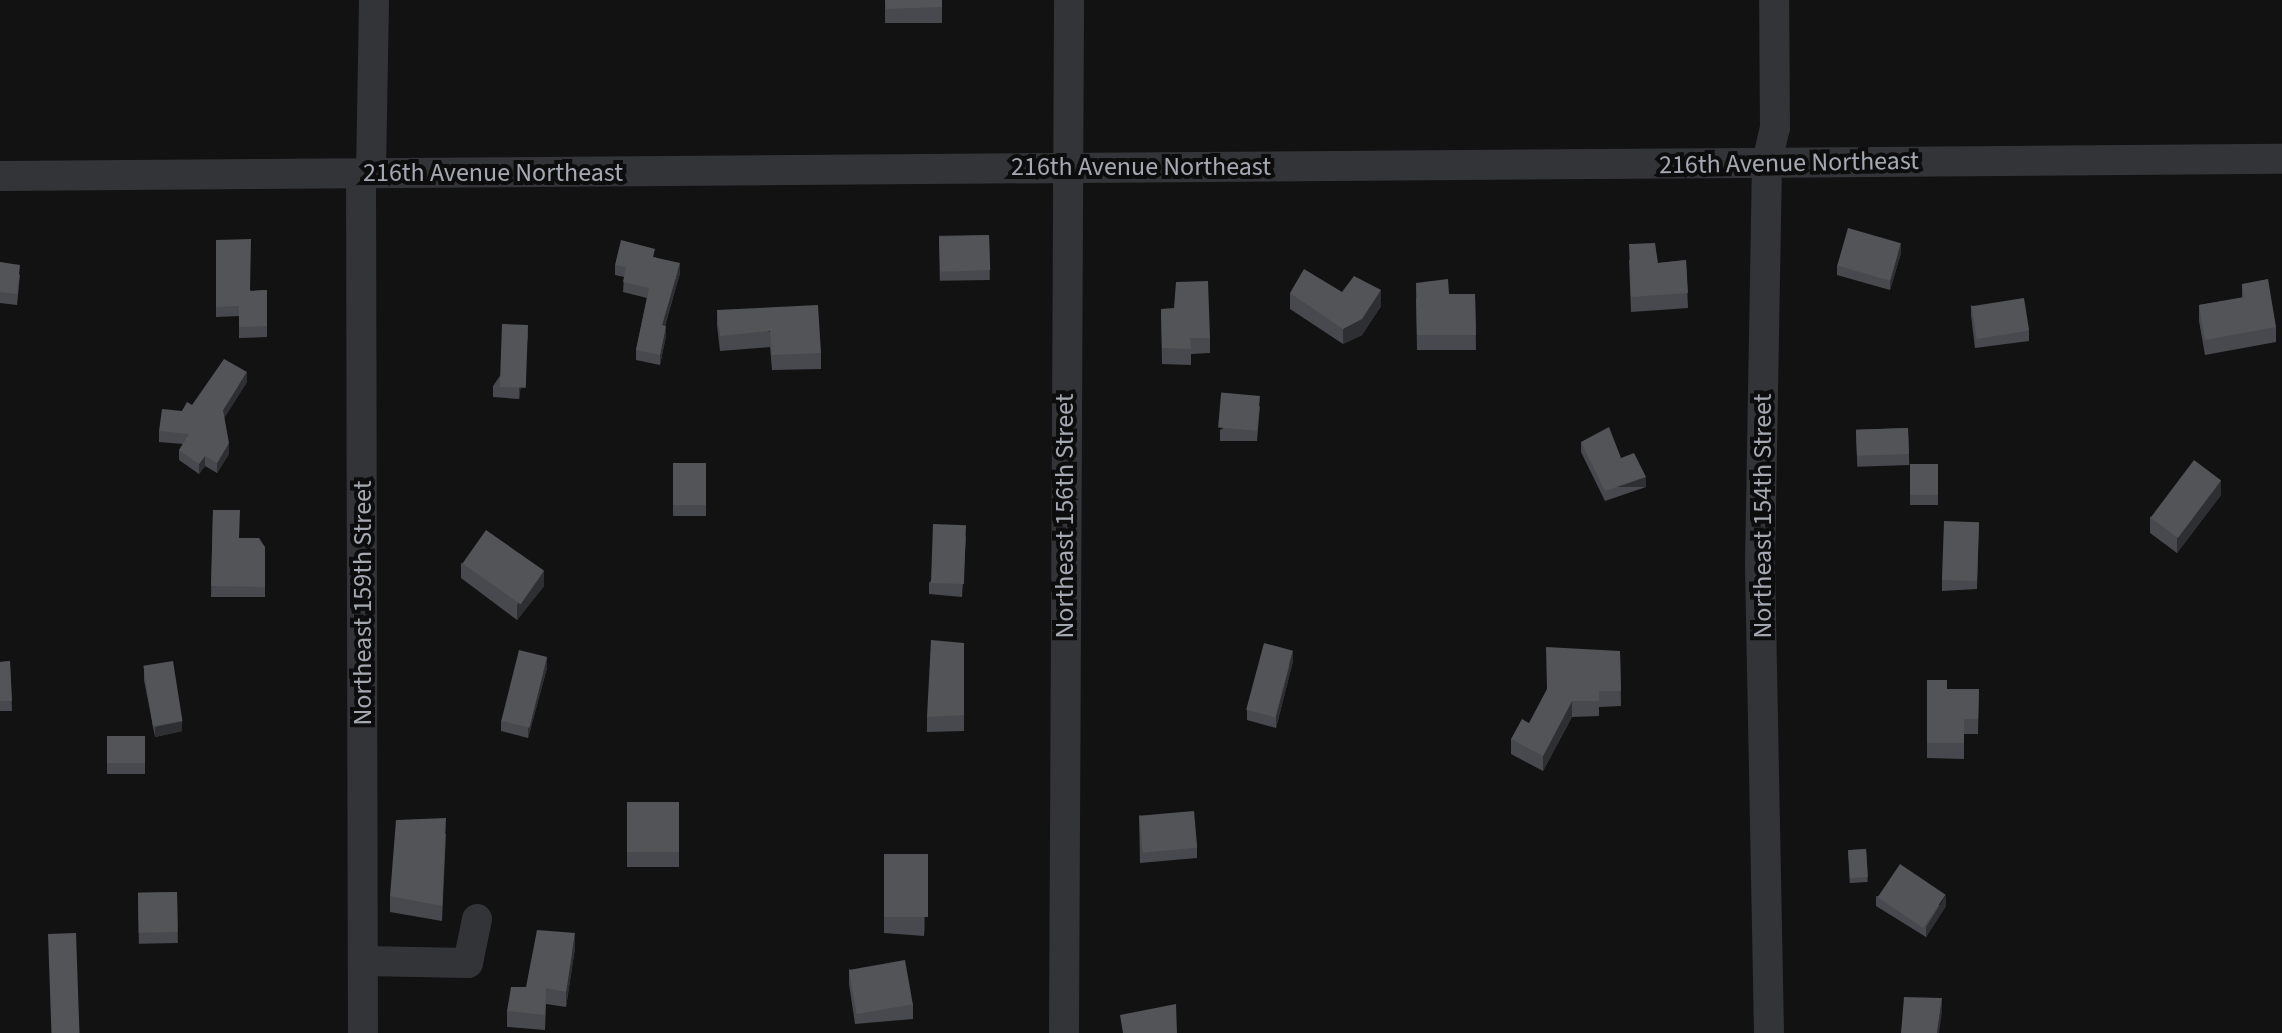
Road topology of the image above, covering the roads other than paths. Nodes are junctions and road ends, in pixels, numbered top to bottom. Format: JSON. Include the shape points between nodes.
{"nodes":[{"id":1,"x":374,"y":0,"type":"edge"},
{"id":2,"x":1069,"y":0,"type":"edge"},
{"id":3,"x":1774,"y":0,"type":"edge"},
{"id":4,"x":2282,"y":159,"type":"edge"},
{"id":5,"x":1767,"y":162,"type":"junction"},
{"id":6,"x":1067,"y":167,"type":"junction"},
{"id":7,"x":366,"y":173,"type":"junction"},
{"id":8,"x":0,"y":176,"type":"edge"},
{"id":9,"x":477,"y":919,"type":"dead end"},
{"id":10,"x":363,"y":961,"type":"junction"},
{"id":11,"x":363,"y":1033,"type":"edge"},
{"id":12,"x":1064,"y":1033,"type":"edge"},
{"id":13,"x":1769,"y":1033,"type":"edge"}],
"edges":[{"from":1,"to":7,"type":"street","name":"Northeast 159th Street"},
{"from":2,"to":6,"type":"street","name":"Northeast 156th Street"},
{"from":3,"to":5,"type":"street","name":"Northeast 154th Street","via":[[1775,128]]},
{"from":4,"to":5,"type":"street","name":"216th Avenue Northeast"},
{"from":5,"to":6,"type":"street","name":"216th Avenue Northeast"},
{"from":5,"to":13,"type":"street","name":"Northeast 154th Street","via":[[1760,564]]},
{"from":6,"to":7,"type":"street","name":"216th Avenue Northeast"},
{"from":6,"to":12,"type":"street","name":"Northeast 156th Street"},
{"from":7,"to":8,"type":"street","name":"216th Avenue Northeast"},
{"from":7,"to":10,"type":"street","name":"Northeast 159th Street"},
{"from":9,"to":10,"type":"street","via":[[468,963]]},
{"from":10,"to":11,"type":"street","name":"Northeast 159th Street"}]}
